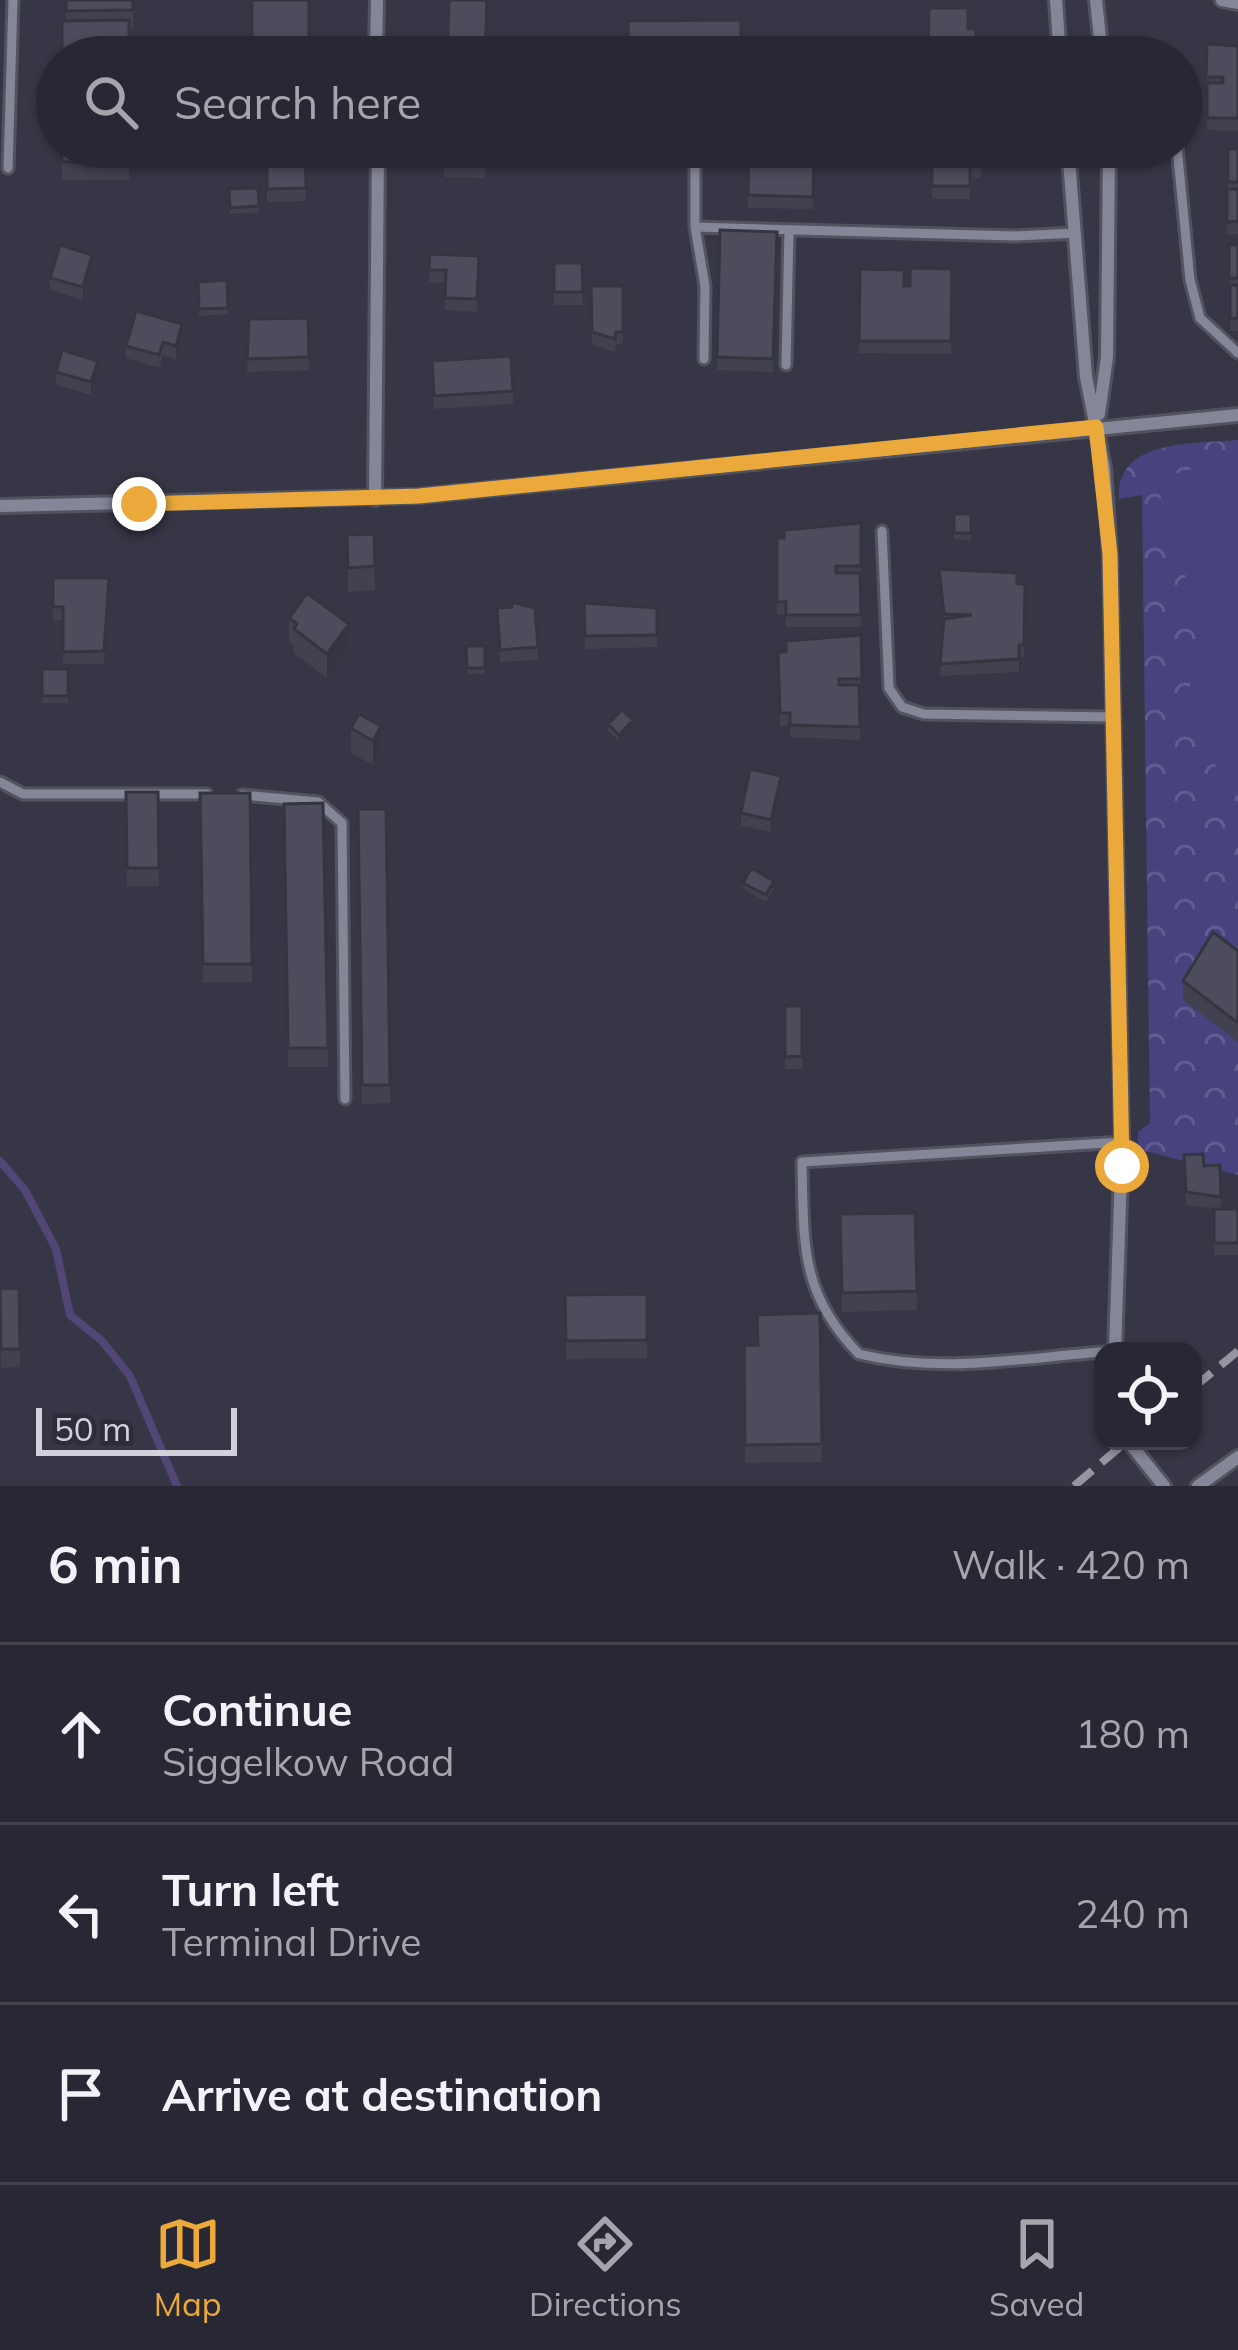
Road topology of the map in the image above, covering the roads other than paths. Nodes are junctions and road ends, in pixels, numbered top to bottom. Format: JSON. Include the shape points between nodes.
{"nodes":[{"id":1,"x":14,"y":0,"type":"edge"},
{"id":2,"x":377,"y":0,"type":"edge"},
{"id":3,"x":1056,"y":0,"type":"edge"},
{"id":4,"x":1096,"y":0,"type":"edge"},
{"id":5,"x":1222,"y":0,"type":"edge"},
{"id":6,"x":1238,"y":3,"type":"edge"},
{"id":7,"x":376,"y":36,"type":"edge"},
{"id":8,"x":1059,"y":36,"type":"edge"},
{"id":9,"x":1100,"y":36,"type":"edge"},
{"id":10,"x":8,"y":168,"type":"dead end"},
{"id":11,"x":378,"y":168,"type":"edge"},
{"id":12,"x":695,"y":168,"type":"edge"},
{"id":13,"x":1070,"y":168,"type":"edge"},
{"id":14,"x":1109,"y":168,"type":"edge"},
{"id":15,"x":1180,"y":168,"type":"edge"},
{"id":16,"x":695,"y":227,"type":"junction"},
{"id":17,"x":789,"y":230,"type":"junction"},
{"id":18,"x":1076,"y":233,"type":"junction"},
{"id":19,"x":1238,"y":353,"type":"edge"},
{"id":20,"x":704,"y":359,"type":"dead end"},
{"id":21,"x":786,"y":364,"type":"dead end"},
{"id":22,"x":1238,"y":415,"type":"edge"},
{"id":23,"x":1096,"y":427,"type":"junction"},
{"id":24,"x":375,"y":499,"type":"junction"},
{"id":25,"x":0,"y":506,"type":"edge"},
{"id":26,"x":882,"y":531,"type":"dead end"},
{"id":27,"x":1112,"y":717,"type":"junction"},
{"id":28,"x":0,"y":782,"type":"edge"},
{"id":29,"x":212,"y":794,"type":"edge"},
{"id":30,"x":236,"y":794,"type":"edge"},
{"id":31,"x":345,"y":1100,"type":"dead end"},
{"id":32,"x":1122,"y":1142,"type":"junction"},
{"id":33,"x":1114,"y":1342,"type":"edge"},
{"id":34,"x":1094,"y":1353,"type":"edge"},
{"id":35,"x":1135,"y":1450,"type":"edge"},
{"id":36,"x":1238,"y":1457,"type":"edge"},
{"id":37,"x":1164,"y":1486,"type":"edge"},
{"id":38,"x":1198,"y":1486,"type":"edge"}],
"edges":[{"from":1,"to":10,"type":"lane"},
{"from":2,"to":7,"type":"street"},
{"from":3,"to":8,"type":"street"},
{"from":4,"to":9,"type":"street"},
{"from":5,"to":6,"type":"street"},
{"from":11,"to":24,"type":"street"},
{"from":12,"to":16,"type":"lane"},
{"from":13,"to":18,"type":"street"},
{"from":14,"to":23,"type":"street","via":[[1107,357]]},
{"from":15,"to":19,"type":"lane","via":[[1200,318]]},
{"from":16,"to":17,"type":"lane"},
{"from":16,"to":20,"type":"lane","via":[[706,286]]},
{"from":17,"to":18,"type":"lane"},
{"from":17,"to":21,"type":"lane"},
{"from":18,"to":23,"type":"street"},
{"from":22,"to":23,"type":"street"},
{"from":23,"to":24,"type":"street"},
{"from":23,"to":27,"type":"street","via":[[1110,554]]},
{"from":24,"to":25,"type":"street"},
{"from":26,"to":27,"type":"lane","via":[[889,688],[902,707]]},
{"from":27,"to":32,"type":"street"},
{"from":28,"to":29,"type":"lane","via":[[23,794]]},
{"from":30,"to":31,"type":"lane","via":[[298,797],[329,807],[341,823]]},
{"from":32,"to":33,"type":"street"},
{"from":32,"to":34,"type":"lane","via":[[802,1162],[804,1254],[818,1301],[859,1354],[980,1365]]},
{"from":35,"to":37,"type":"street"},
{"from":36,"to":38,"type":"street"}]}
